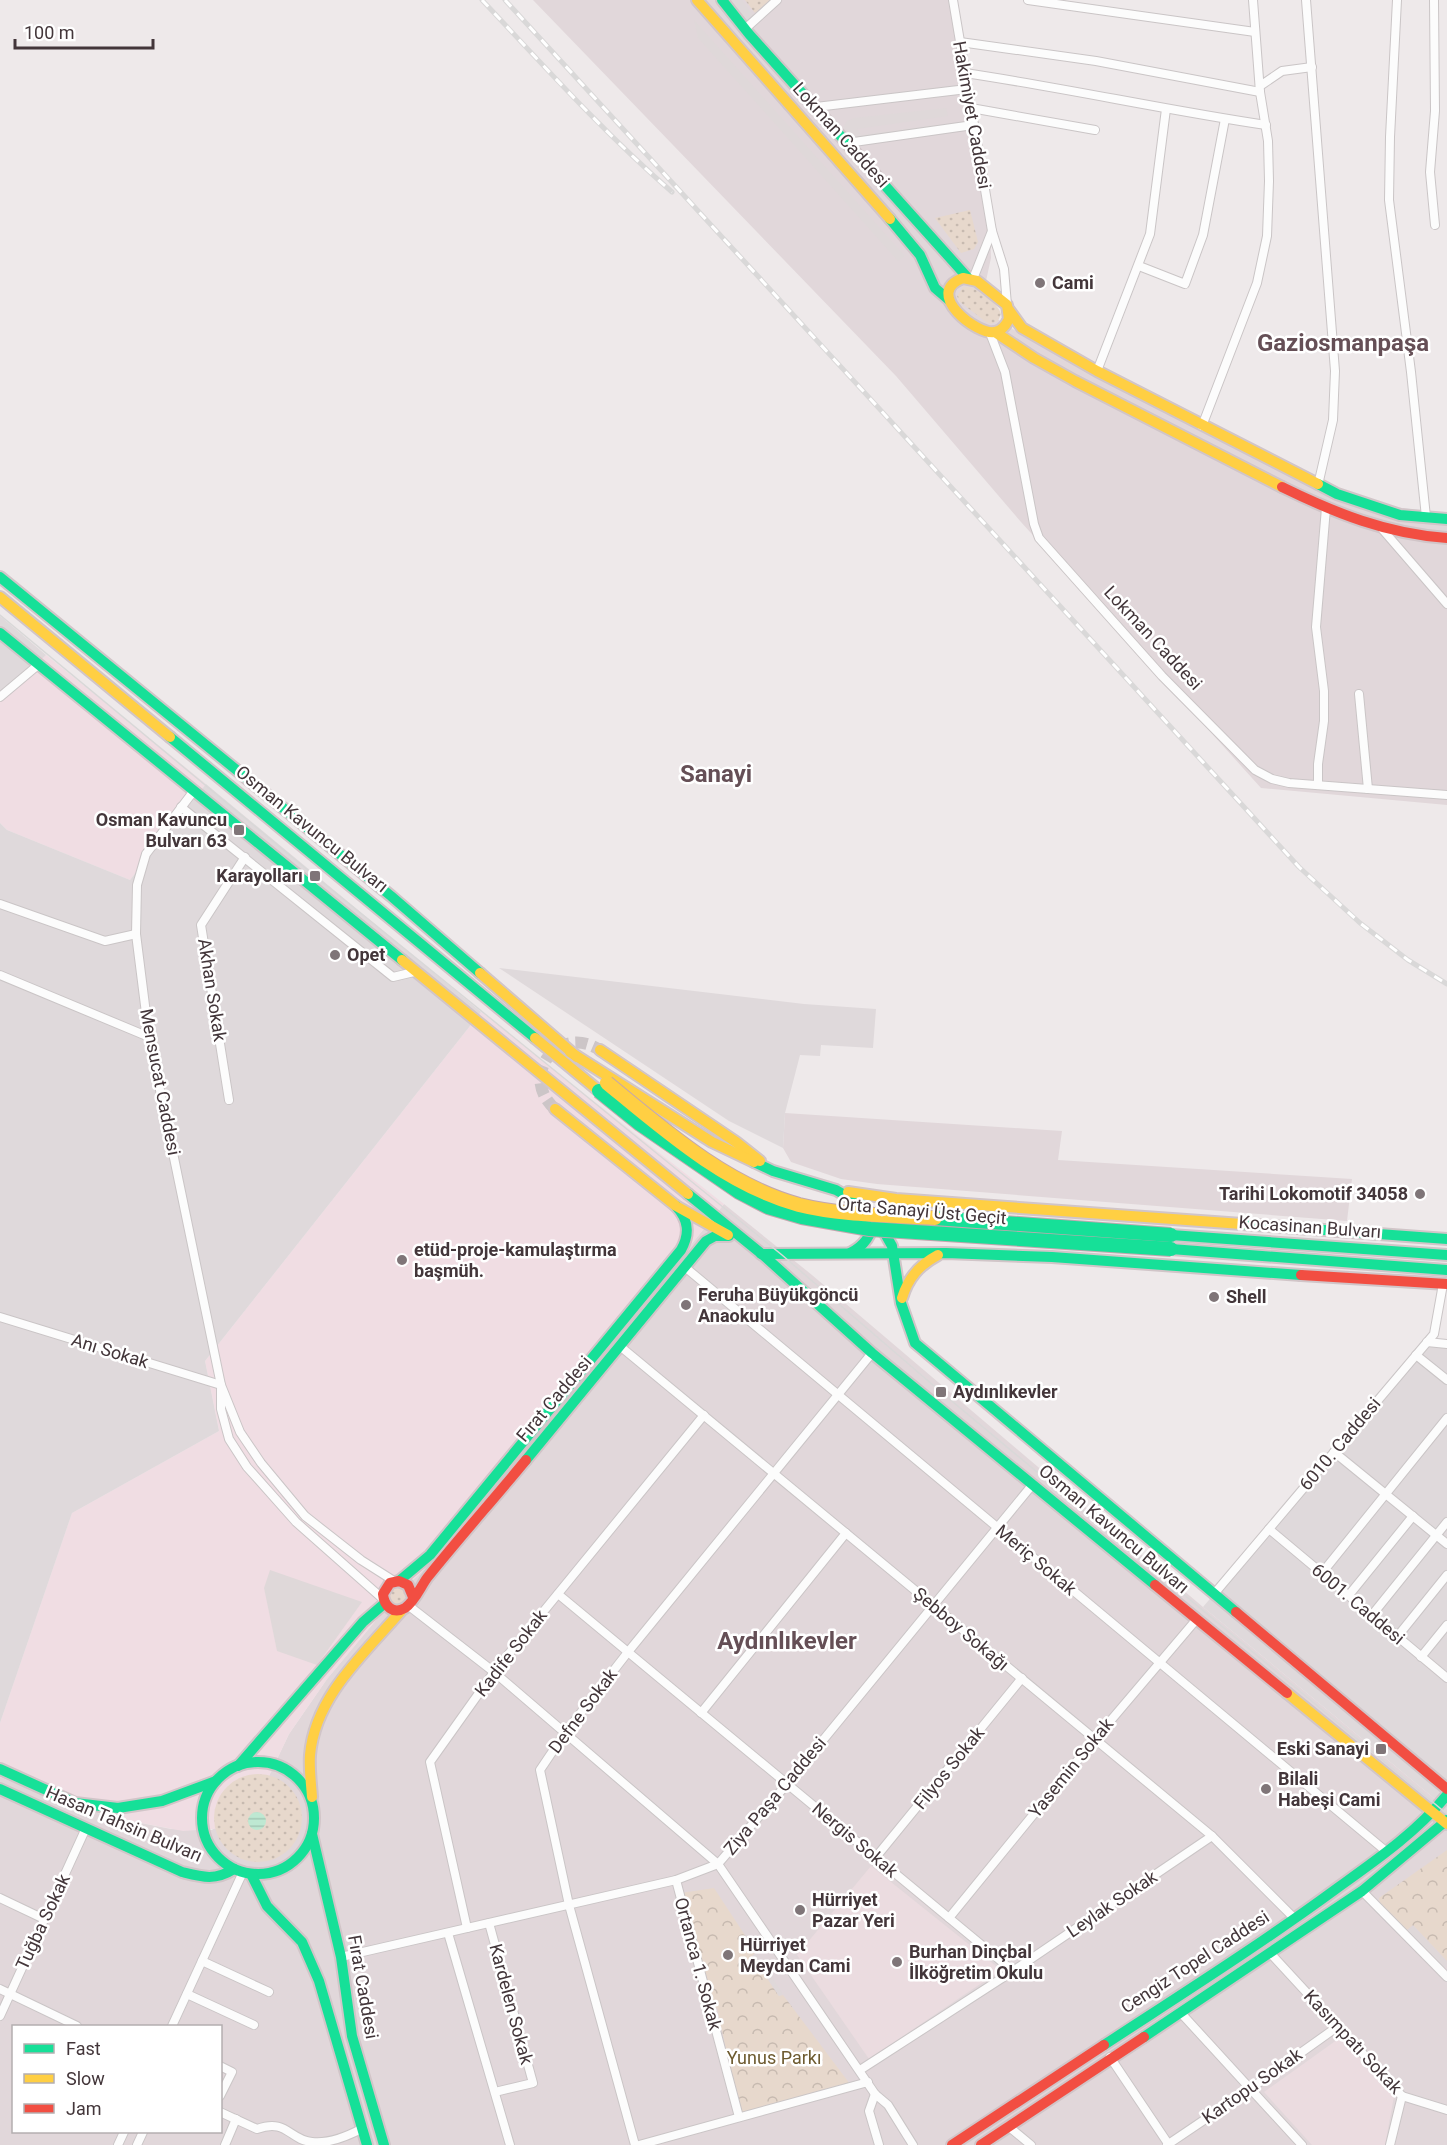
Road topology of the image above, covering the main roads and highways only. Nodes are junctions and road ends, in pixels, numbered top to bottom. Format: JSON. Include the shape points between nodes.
{"nodes":[{"id":1,"x":697,"y":0,"type":"edge"},
{"id":2,"x":722,"y":0,"type":"edge"},
{"id":3,"x":971,"y":278,"type":"junction"},
{"id":4,"x":949,"y":300,"type":"junction"},
{"id":5,"x":1008,"y":307,"type":"junction"},
{"id":6,"x":993,"y":333,"type":"junction"},
{"id":7,"x":1447,"y":519,"type":"edge"},
{"id":8,"x":1447,"y":538,"type":"edge"},
{"id":9,"x":0,"y":577,"type":"edge"},
{"id":10,"x":0,"y":597,"type":"edge"},
{"id":11,"x":0,"y":633,"type":"edge"},
{"id":12,"x":600,"y":1050,"type":"tunnel mouth"},
{"id":13,"x":570,"y":1052,"type":"junction"},
{"id":14,"x":603,"y":1087,"type":"junction"},
{"id":15,"x":555,"y":1109,"type":"tunnel mouth"},
{"id":16,"x":773,"y":1171,"type":"junction"},
{"id":17,"x":836,"y":1190,"type":"junction"},
{"id":18,"x":923,"y":1201,"type":"junction"},
{"id":19,"x":676,"y":1206,"type":"junction"},
{"id":20,"x":870,"y":1212,"type":"junction"},
{"id":21,"x":1319,"y":1229,"type":"junction"},
{"id":22,"x":729,"y":1236,"type":"junction"},
{"id":23,"x":1447,"y":1239,"type":"edge"},
{"id":24,"x":1264,"y":1241,"type":"junction"},
{"id":25,"x":1171,"y":1242,"type":"junction"},
{"id":26,"x":921,"y":1253,"type":"junction"},
{"id":27,"x":946,"y":1253,"type":"junction"},
{"id":28,"x":844,"y":1254,"type":"junction"},
{"id":29,"x":894,"y":1254,"type":"junction"},
{"id":30,"x":763,"y":1255,"type":"junction"},
{"id":31,"x":1447,"y":1255,"type":"edge"},
{"id":32,"x":1259,"y":1257,"type":"junction"},
{"id":33,"x":1447,"y":1270,"type":"edge"},
{"id":34,"x":1344,"y":1278,"type":"junction"},
{"id":35,"x":1445,"y":1284,"type":"edge"},
{"id":36,"x":901,"y":1303,"type":"junction"},
{"id":37,"x":397,"y":1581,"type":"junction"},
{"id":38,"x":384,"y":1601,"type":"junction"},
{"id":39,"x":407,"y":1605,"type":"junction"},
{"id":40,"x":238,"y":1766,"type":"junction"},
{"id":41,"x":0,"y":1769,"type":"edge"},
{"id":42,"x":217,"y":1780,"type":"junction"},
{"id":43,"x":0,"y":1789,"type":"edge"},
{"id":44,"x":1447,"y":1789,"type":"edge"},
{"id":45,"x":1447,"y":1795,"type":"edge"},
{"id":46,"x":313,"y":1808,"type":"junction"},
{"id":47,"x":1433,"y":1812,"type":"junction"},
{"id":48,"x":1446,"y":1822,"type":"edge"},
{"id":49,"x":312,"y":1834,"type":"junction"},
{"id":50,"x":243,"y":1872,"type":"junction"},
{"id":51,"x":367,"y":2145,"type":"edge"},
{"id":52,"x":384,"y":2145,"type":"edge"},
{"id":53,"x":952,"y":2145,"type":"edge"},
{"id":54,"x":981,"y":2145,"type":"edge"}],
"edges":[{"from":1,"to":4,"type":"main road","name":"Lokman Caddesi","via":[[884,211],[920,255],[936,288]]},
{"from":2,"to":3,"type":"main road","name":"Lokman Caddesi"},
{"from":3,"to":4,"type":"main road","via":[[959,279],[952,286]]},
{"from":3,"to":5,"type":"main road","name":"Lokman Caddesi"},
{"from":4,"to":6,"type":"main road","name":"Lokman Caddesi","via":[[953,309],[981,330]]},
{"from":5,"to":6,"type":"main road","via":[[1007,324]]},
{"from":5,"to":7,"type":"main road","via":[[1022,328],[1318,485],[1377,509]]},
{"from":6,"to":8,"type":"main road","via":[[1203,447],[1345,517],[1383,530]]},
{"from":9,"to":13,"type":"main road","name":"Osman Kavuncu Bulvarı","via":[[391,896]]},
{"from":10,"to":14,"type":"main road","name":"Osman Kavuncu Bulvarı"},
{"from":11,"to":30,"type":"main road"},
{"from":12,"to":16,"type":"main road"},
{"from":13,"to":14,"type":"main road"},
{"from":13,"to":16,"type":"main road","via":[[712,1142]]},
{"from":14,"to":25,"type":"main road","name":"Orta Sanayi Üst Geçit","bridge":true,"via":[[640,1124],[739,1192],[768,1207],[802,1217],[870,1228]]},
{"from":15,"to":19,"type":"main road"},
{"from":16,"to":17,"type":"main road"},
{"from":17,"to":18,"type":"main road"},
{"from":17,"to":20,"type":"main road"},
{"from":18,"to":21,"type":"main road"},
{"from":18,"to":26,"type":"main road","via":[[904,1210],[896,1222],[895,1235],[907,1249]]},
{"from":19,"to":22,"type":"main road"},
{"from":19,"to":37,"type":"main road","name":"Fırat Caddesi","via":[[688,1224],[681,1250],[430,1555]]},
{"from":20,"to":28,"type":"main road","via":[[873,1226],[869,1238],[861,1247]]},
{"from":20,"to":29,"type":"main road","via":[[884,1230]]},
{"from":21,"to":23,"type":"main road"},
{"from":21,"to":24,"type":"main road"},
{"from":22,"to":30,"type":"main road"},
{"from":22,"to":39,"type":"main road","name":"Fırat Caddesi","via":[[710,1238]]},
{"from":24,"to":25,"type":"main road","name":"Kocasinan Bulvarı"},
{"from":24,"to":31,"type":"main road","name":"Kocasinan Bulvarı"},
{"from":25,"to":32,"type":"main road","name":"Kocasinan Bulvarı"},
{"from":26,"to":27,"type":"main road"},
{"from":26,"to":29,"type":"main road"},
{"from":27,"to":34,"type":"main road"},
{"from":27,"to":36,"type":"main road","via":[[917,1268]]},
{"from":28,"to":29,"type":"main road"},
{"from":28,"to":30,"type":"main road"},
{"from":29,"to":36,"type":"main road"},
{"from":30,"to":47,"type":"main road","name":"Osman Kavuncu Bulvarı","via":[[872,1353]]},
{"from":32,"to":33,"type":"main road","name":"Kocasinan Bulvarı"},
{"from":32,"to":34,"type":"main road"},
{"from":34,"to":35,"type":"main road"},
{"from":36,"to":44,"type":"main road","name":"Osman Kavuncu Bulvarı","via":[[915,1343]]},
{"from":37,"to":38,"type":"main road","via":[[384,1590]]},
{"from":37,"to":39,"type":"main road","via":[[408,1585]]},
{"from":38,"to":39,"type":"main road","via":[[392,1610]]},
{"from":38,"to":40,"type":"main road"},
{"from":39,"to":46,"type":"main road","name":"Fırat Caddesi","via":[[330,1695],[310,1755]]},
{"from":40,"to":42,"type":"main road"},
{"from":40,"to":46,"type":"main road","via":[[264,1763],[289,1772],[302,1784]]},
{"from":41,"to":42,"type":"main road","name":"Hasan Tahsin Bulvarı","via":[[75,1803],[118,1808],[162,1801]]},
{"from":42,"to":50,"type":"main road","via":[[204,1803],[203,1829],[214,1853]]},
{"from":43,"to":50,"type":"main road","name":"Hasan Tahsin Bulvarı","via":[[182,1872],[212,1879]]},
{"from":45,"to":47,"type":"main road","name":"Cengiz Topel Caddesi"},
{"from":46,"to":49,"type":"main road"},
{"from":47,"to":48,"type":"main road","name":"Osman Kavuncu Bulvarı"},
{"from":47,"to":53,"type":"main road","name":"Cengiz Topel Caddesi","via":[[1386,1852],[1294,1919]]},
{"from":48,"to":54,"type":"main road","name":"Cengiz Topel Caddesi","via":[[1362,1891]]},
{"from":49,"to":50,"type":"main road","via":[[299,1856],[285,1867],[269,1873]]},
{"from":49,"to":52,"type":"main road","name":"Fırat Caddesi","via":[[341,1957],[352,2036]]},
{"from":50,"to":51,"type":"main road","name":"Fırat Caddesi","via":[[267,1906],[302,1942],[319,1981]]}]}
